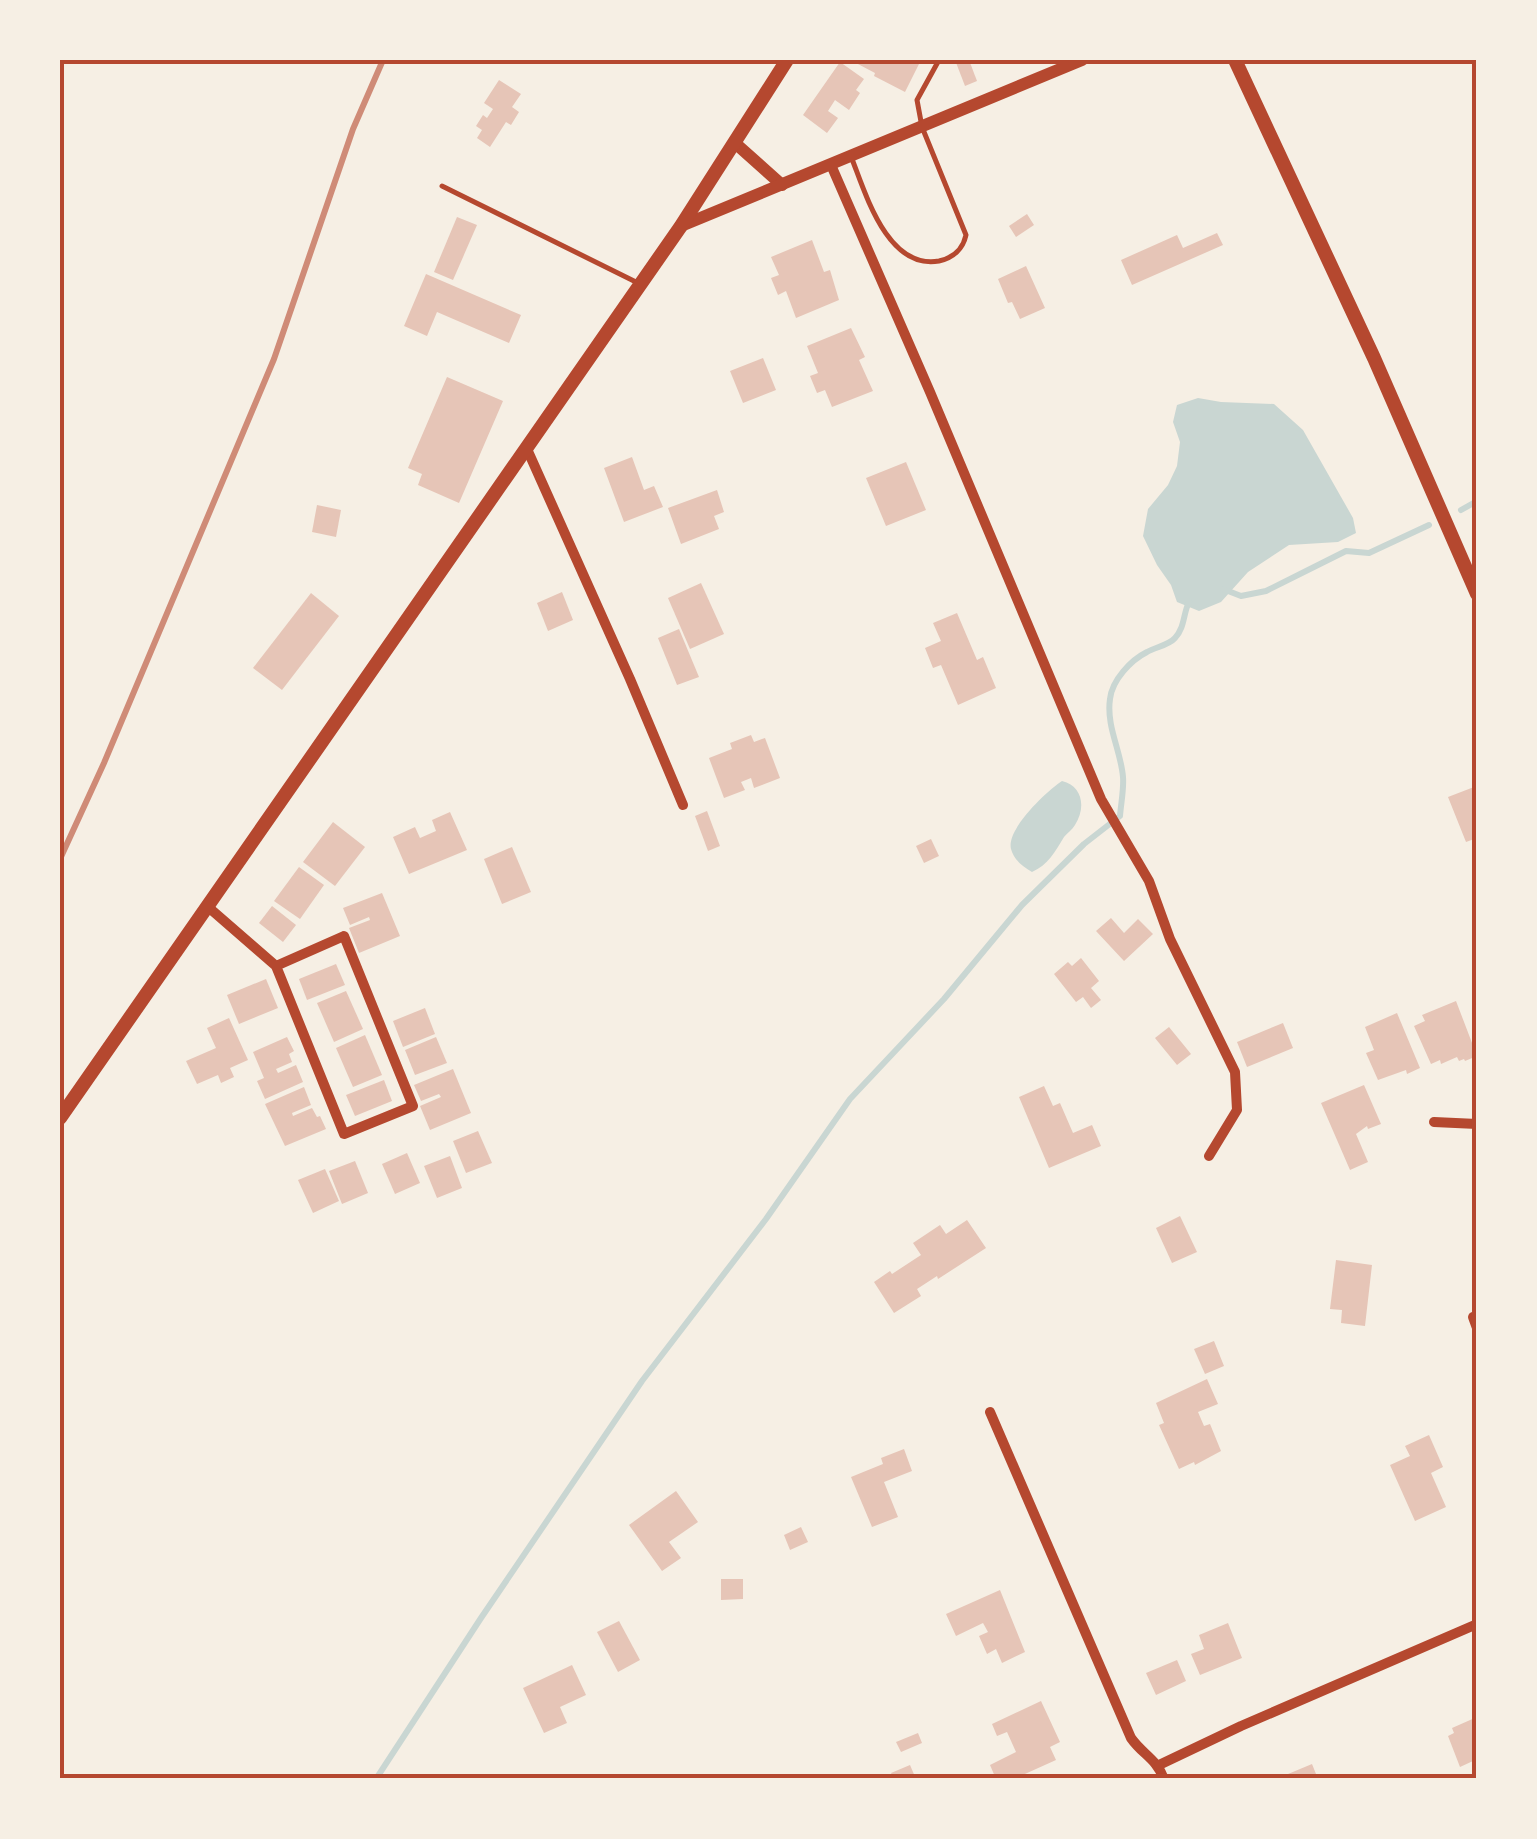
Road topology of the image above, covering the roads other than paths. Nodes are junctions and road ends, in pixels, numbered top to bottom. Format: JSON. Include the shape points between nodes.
{"nodes":[{"id":1,"x":788,"y":60,"type":"edge"},
{"id":2,"x":939,"y":60,"type":"edge"},
{"id":3,"x":1082,"y":60,"type":"edge"},
{"id":4,"x":1235,"y":60,"type":"edge"},
{"id":5,"x":922,"y":127,"type":"junction"},
{"id":6,"x":734,"y":144,"type":"junction"},
{"id":7,"x":851,"y":157,"type":"junction"},
{"id":8,"x":832,"y":165,"type":"junction"},
{"id":9,"x":782,"y":185,"type":"junction"},
{"id":10,"x":442,"y":186,"type":"dead end"},
{"id":11,"x":681,"y":226,"type":"junction"},
{"id":12,"x":641,"y":284,"type":"junction"},
{"id":13,"x":527,"y":449,"type":"junction"},
{"id":14,"x":1477,"y":594,"type":"edge"},
{"id":15,"x":683,"y":806,"type":"dead end"},
{"id":16,"x":207,"y":906,"type":"junction"},
{"id":17,"x":276,"y":966,"type":"junction"},
{"id":18,"x":60,"y":1118,"type":"edge"},
{"id":19,"x":1434,"y":1122,"type":"dead end"},
{"id":20,"x":1477,"y":1124,"type":"edge"},
{"id":21,"x":1209,"y":1156,"type":"dead end"},
{"id":22,"x":990,"y":1412,"type":"dead end"},
{"id":23,"x":1477,"y":1624,"type":"edge"},
{"id":24,"x":1159,"y":1766,"type":"junction"},
{"id":25,"x":1164,"y":1779,"type":"edge"}],
"edges":[{"from":1,"to":6,"type":"main road"},
{"from":2,"to":5,"type":"lane","via":[[917,100]]},
{"from":3,"to":5,"type":"street"},
{"from":4,"to":14,"type":"main road"},
{"from":5,"to":7,"type":"street"},
{"from":5,"to":7,"type":"lane","via":[[966,235],[960,250],[940,261],[895,245]]},
{"from":6,"to":9,"type":"street"},
{"from":6,"to":11,"type":"main road"},
{"from":7,"to":8,"type":"street"},
{"from":8,"to":9,"type":"street"},
{"from":8,"to":21,"type":"street","via":[[1101,799],[1149,881],[1235,1072],[1237,1110]]},
{"from":9,"to":11,"type":"street"},
{"from":10,"to":12,"type":"lane"},
{"from":11,"to":12,"type":"main road"},
{"from":12,"to":13,"type":"main road"},
{"from":13,"to":15,"type":"street"},
{"from":13,"to":16,"type":"main road"},
{"from":16,"to":17,"type":"street"},
{"from":16,"to":18,"type":"main road"},
{"from":17,"to":17,"type":"street","via":[[344,1134],[412,1106],[344,936]]},
{"from":19,"to":20,"type":"street"},
{"from":22,"to":24,"type":"street","via":[[1131,1738]]},
{"from":23,"to":24,"type":"street"},
{"from":24,"to":25,"type":"street"}]}
